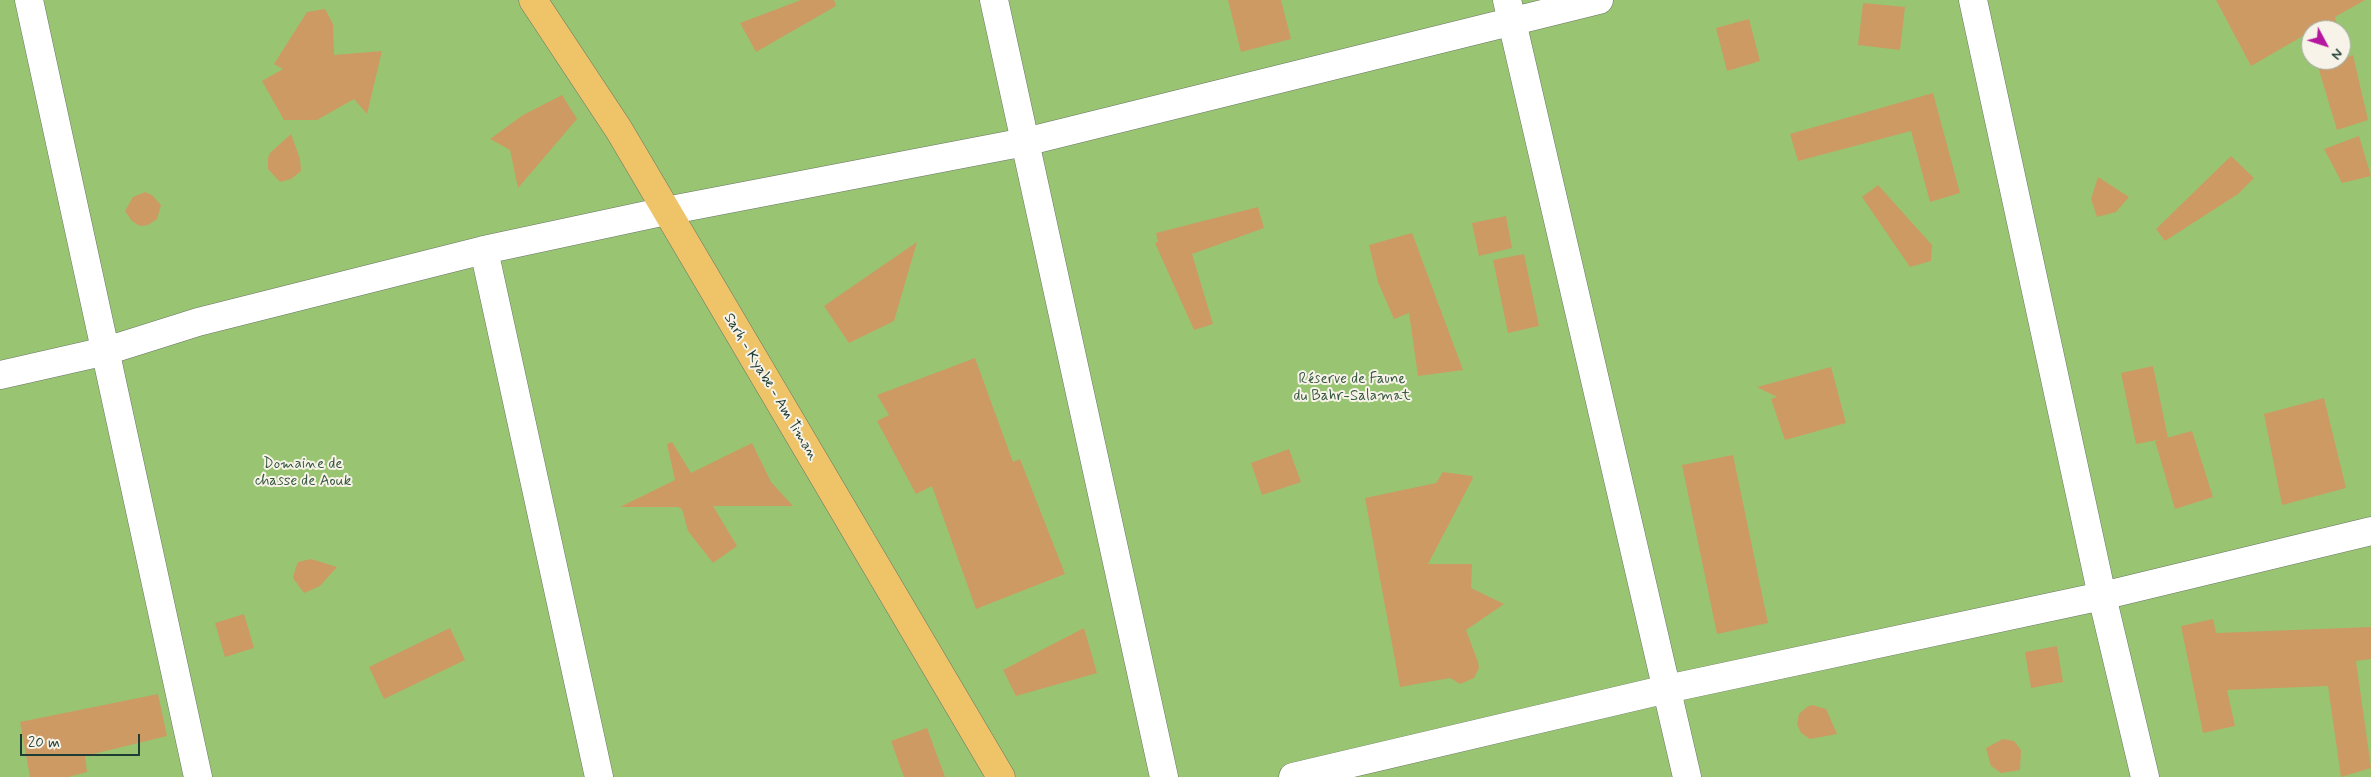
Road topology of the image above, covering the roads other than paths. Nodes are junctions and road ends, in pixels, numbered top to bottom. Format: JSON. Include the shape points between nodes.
{"nodes":[{"id":1,"x":29,"y":0,"type":"edge"},
{"id":2,"x":533,"y":0,"type":"edge"},
{"id":3,"x":994,"y":0,"type":"edge"},
{"id":4,"x":1599,"y":0,"type":"edge"},
{"id":5,"x":1973,"y":0,"type":"edge"},
{"id":6,"x":1509,"y":11,"type":"edge"},
{"id":7,"x":1026,"y":142,"type":"junction"},
{"id":8,"x":666,"y":211,"type":"junction"},
{"id":9,"x":484,"y":250,"type":"junction"},
{"id":10,"x":106,"y":351,"type":"junction"},
{"id":11,"x":0,"y":375,"type":"edge"},
{"id":12,"x":2371,"y":531,"type":"edge"},
{"id":13,"x":2102,"y":596,"type":"junction"},
{"id":14,"x":1667,"y":689,"type":"junction"},
{"id":15,"x":198,"y":777,"type":"edge"},
{"id":16,"x":599,"y":777,"type":"edge"},
{"id":17,"x":1001,"y":777,"type":"edge"},
{"id":18,"x":1164,"y":777,"type":"edge"},
{"id":19,"x":1293,"y":777,"type":"edge"},
{"id":20,"x":1687,"y":777,"type":"edge"},
{"id":21,"x":2145,"y":777,"type":"edge"}],
"edges":[{"from":1,"to":10,"type":"street"},
{"from":2,"to":8,"type":"main road","name":"Sarh - Kyabe - Am Timan","via":[[619,130]]},
{"from":3,"to":7,"type":"street"},
{"from":4,"to":6,"type":"street"},
{"from":5,"to":13,"type":"street"},
{"from":6,"to":7,"type":"street"},
{"from":6,"to":14,"type":"street"},
{"from":7,"to":8,"type":"street"},
{"from":7,"to":18,"type":"street"},
{"from":8,"to":9,"type":"street"},
{"from":8,"to":17,"type":"main road","name":"Sarh - Kyabe - Am Timan"},
{"from":9,"to":10,"type":"street","via":[[198,322]]},
{"from":9,"to":16,"type":"street"},
{"from":10,"to":11,"type":"street"},
{"from":10,"to":15,"type":"street"},
{"from":12,"to":13,"type":"street"},
{"from":13,"to":14,"type":"street"},
{"from":13,"to":21,"type":"street"},
{"from":14,"to":19,"type":"street"},
{"from":14,"to":20,"type":"street"}]}
